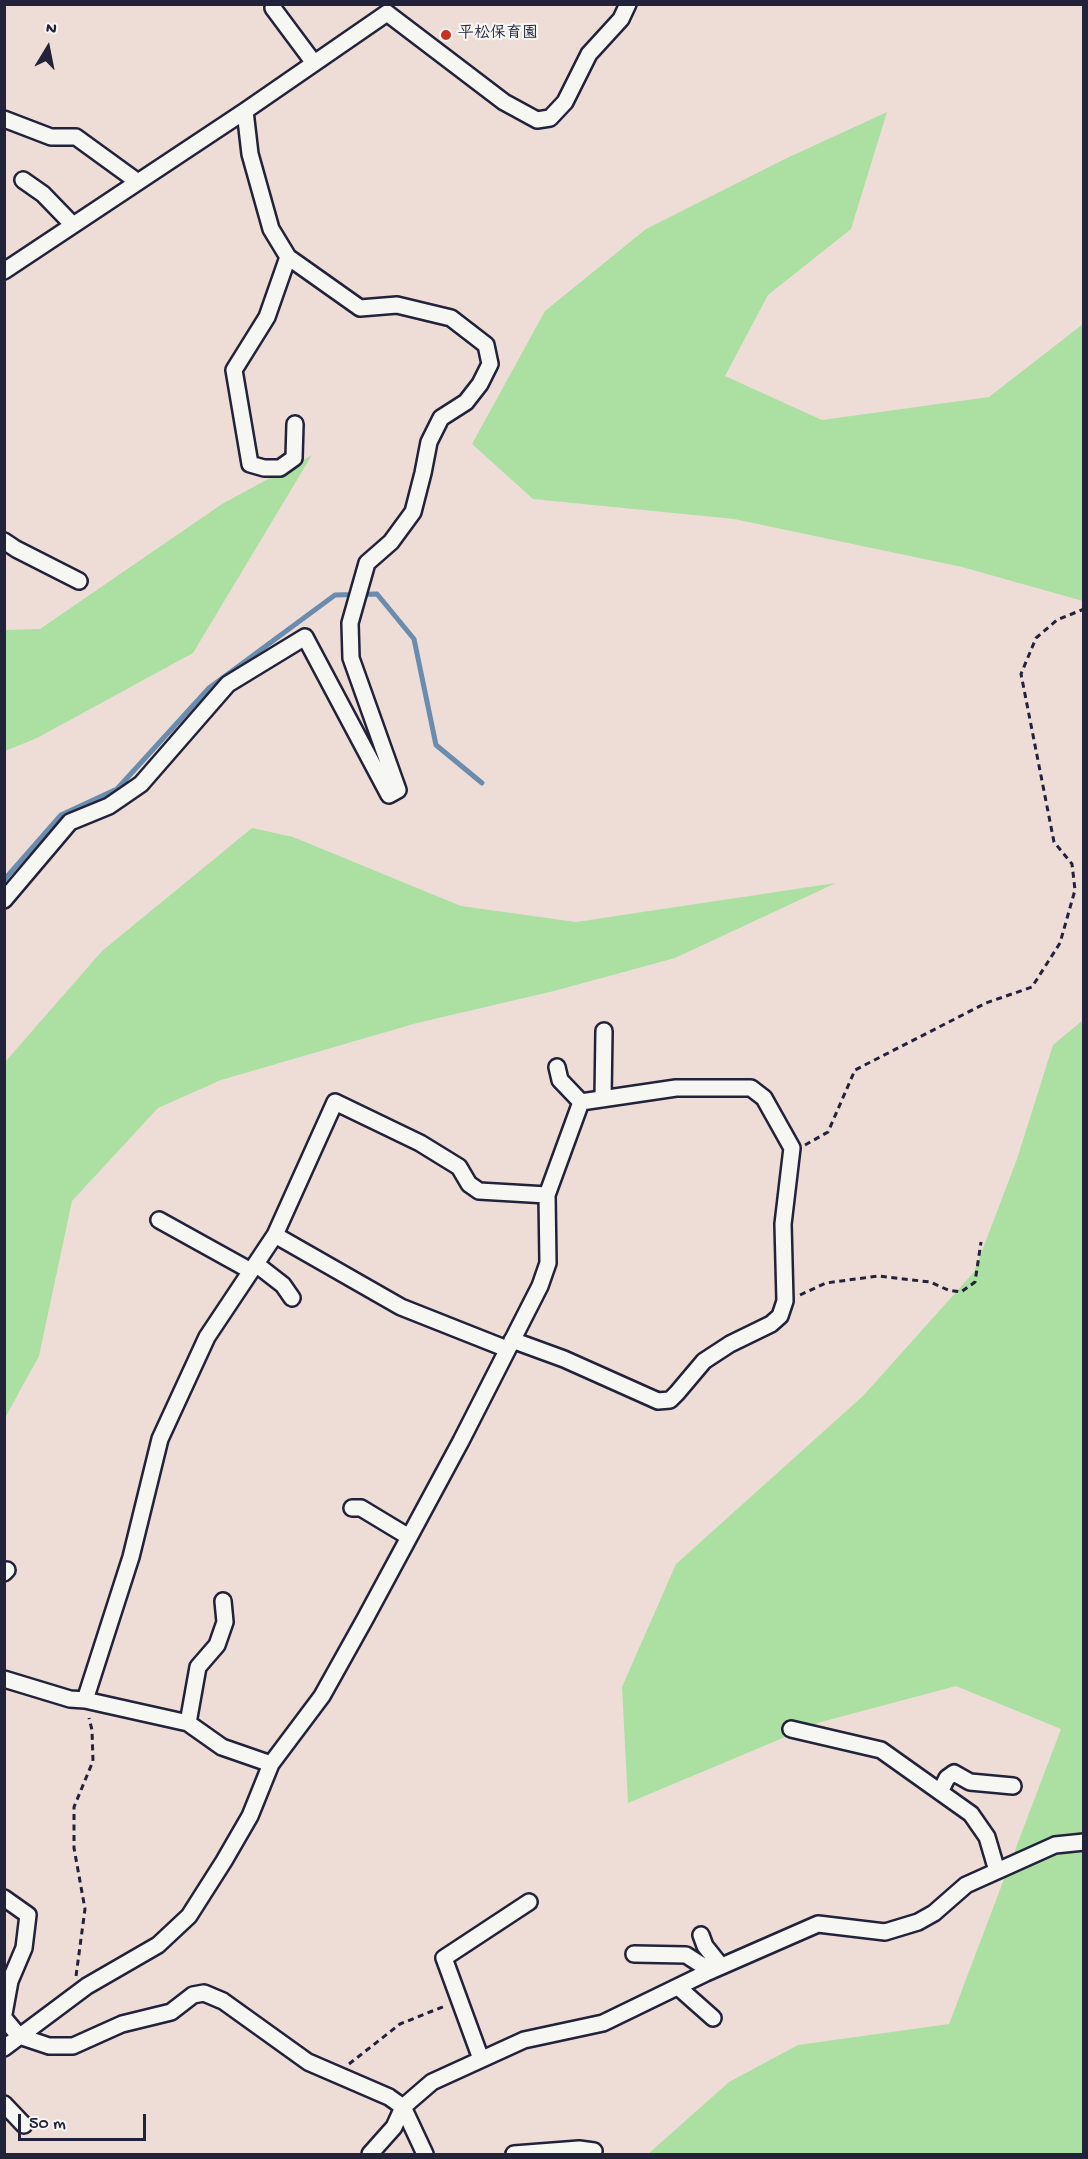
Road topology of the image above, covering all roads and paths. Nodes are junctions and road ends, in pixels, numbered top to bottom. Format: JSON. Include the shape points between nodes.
{"nodes":[{"id":1,"x":628,"y":4,"type":"edge"},
{"id":2,"x":273,"y":8,"type":"dead end"},
{"id":3,"x":388,"y":9,"type":"edge"},
{"id":4,"x":314,"y":63,"type":"junction"},
{"id":5,"x":245,"y":111,"type":"junction"},
{"id":6,"x":4,"y":119,"type":"edge"},
{"id":7,"x":23,"y":180,"type":"dead end"},
{"id":8,"x":138,"y":182,"type":"junction"},
{"id":9,"x":73,"y":225,"type":"junction"},
{"id":10,"x":288,"y":257,"type":"junction"},
{"id":11,"x":4,"y":271,"type":"edge"},
{"id":12,"x":295,"y":424,"type":"dead end"},
{"id":13,"x":4,"y":541,"type":"edge"},
{"id":14,"x":79,"y":581,"type":"dead end"},
{"id":15,"x":1083,"y":609,"type":"edge"},
{"id":16,"x":4,"y":900,"type":"edge"},
{"id":17,"x":604,"y":1032,"type":"dead end"},
{"id":18,"x":557,"y":1067,"type":"dead end"},
{"id":19,"x":603,"y":1099,"type":"junction"},
{"id":20,"x":581,"y":1102,"type":"junction"},
{"id":21,"x":792,"y":1148,"type":"junction"},
{"id":22,"x":547,"y":1195,"type":"junction"},
{"id":23,"x":159,"y":1220,"type":"dead end"},
{"id":24,"x":275,"y":1235,"type":"junction"},
{"id":25,"x":981,"y":1242,"type":"dead end"},
{"id":26,"x":253,"y":1267,"type":"junction"},
{"id":27,"x":292,"y":1298,"type":"dead end"},
{"id":28,"x":785,"y":1301,"type":"junction"},
{"id":29,"x":510,"y":1345,"type":"junction"},
{"id":30,"x":352,"y":1508,"type":"dead end"},
{"id":31,"x":409,"y":1537,"type":"junction"},
{"id":32,"x":223,"y":1601,"type":"dead end"},
{"id":33,"x":4,"y":1679,"type":"edge"},
{"id":34,"x":85,"y":1700,"type":"junction"},
{"id":35,"x":188,"y":1723,"type":"junction"},
{"id":36,"x":791,"y":1729,"type":"dead end"},
{"id":37,"x":271,"y":1764,"type":"junction"},
{"id":38,"x":1013,"y":1786,"type":"dead end"},
{"id":39,"x":940,"y":1792,"type":"junction"},
{"id":40,"x":1083,"y":1842,"type":"edge"},
{"id":41,"x":997,"y":1871,"type":"junction"},
{"id":42,"x":4,"y":1898,"type":"edge"},
{"id":43,"x":529,"y":1902,"type":"dead end"},
{"id":44,"x":701,"y":1935,"type":"dead end"},
{"id":45,"x":634,"y":1954,"type":"dead end"},
{"id":46,"x":716,"y":1969,"type":"junction"},
{"id":47,"x":678,"y":1987,"type":"junction"},
{"id":48,"x":74,"y":1995,"type":"junction"},
{"id":49,"x":459,"y":2000,"type":"junction"},
{"id":50,"x":4,"y":2016,"type":"edge"},
{"id":51,"x":713,"y":2018,"type":"dead end"},
{"id":52,"x":19,"y":2036,"type":"junction"},
{"id":53,"x":4,"y":2048,"type":"edge"},
{"id":54,"x":481,"y":2060,"type":"junction"},
{"id":55,"x":336,"y":2074,"type":"junction"},
{"id":56,"x":4,"y":2104,"type":"edge"},
{"id":57,"x":403,"y":2107,"type":"junction"},
{"id":58,"x":24,"y":2125,"type":"dead end"},
{"id":59,"x":594,"y":2151,"type":"dead end"},
{"id":60,"x":370,"y":2154,"type":"edge"},
{"id":61,"x":424,"y":2154,"type":"edge"},
{"id":62,"x":514,"y":2154,"type":"edge"}],
"edges":[{"from":1,"to":3,"type":"street","via":[[621,19],[589,54],[565,102],[550,118],[537,120],[504,102]]},
{"from":2,"to":4,"type":"street"},
{"from":3,"to":4,"type":"street"},
{"from":4,"to":5,"type":"street"},
{"from":5,"to":8,"type":"street"},
{"from":5,"to":10,"type":"street","via":[[250,154],[271,229]]},
{"from":6,"to":8,"type":"street","via":[[51,137],[76,137]]},
{"from":7,"to":9,"type":"street"},
{"from":8,"to":9,"type":"street"},
{"from":9,"to":11,"type":"street"},
{"from":10,"to":12,"type":"street","via":[[267,317],[234,370],[250,464],[280,468],[294,458]]},
{"from":10,"to":16,"type":"street","via":[[360,308],[397,305],[451,318],[486,345],[490,363],[466,402],[441,418],[429,442],[413,512],[391,542],[367,563],[350,623],[351,658],[398,790],[389,795],[304,637],[228,684],[141,784],[109,806],[70,822]]},
{"from":13,"to":14,"type":"street"},
{"from":15,"to":21,"type":"path","via":[[1057,620],[1036,638],[1021,674],[1054,842],[1072,864],[1075,890],[1060,943],[1032,987],[986,1003],[855,1070],[828,1132]]},
{"from":17,"to":19,"type":"street"},
{"from":18,"to":20,"type":"street","via":[[560,1080]]},
{"from":19,"to":20,"type":"street"},
{"from":19,"to":21,"type":"street","via":[[676,1088],[751,1088],[764,1098]]},
{"from":20,"to":22,"type":"street"},
{"from":21,"to":28,"type":"street","via":[[783,1224]]},
{"from":22,"to":24,"type":"street","via":[[479,1191],[459,1167],[420,1143],[335,1102]]},
{"from":22,"to":29,"type":"street","via":[[548,1263]]},
{"from":23,"to":26,"type":"street"},
{"from":24,"to":26,"type":"street"},
{"from":24,"to":29,"type":"street","via":[[401,1307]]},
{"from":25,"to":28,"type":"path","via":[[975,1282],[961,1292],[930,1282],[878,1276],[826,1283]]},
{"from":26,"to":27,"type":"street","via":[[283,1285]]},
{"from":26,"to":34,"type":"street","via":[[207,1337],[160,1439],[130,1557]]},
{"from":28,"to":29,"type":"street","via":[[780,1316],[771,1324],[704,1361],[670,1400],[658,1401],[564,1359]]},
{"from":29,"to":31,"type":"street"},
{"from":30,"to":31,"type":"street","via":[[361,1508]]},
{"from":31,"to":37,"type":"street","via":[[322,1696]]},
{"from":32,"to":35,"type":"street","via":[[225,1622],[217,1645],[198,1666]]},
{"from":33,"to":34,"type":"street","via":[[49,1694]]},
{"from":34,"to":35,"type":"street"},
{"from":34,"to":48,"type":"path","via":[[92,1730],[93,1761],[74,1807],[74,1848],[85,1909]]},
{"from":35,"to":37,"type":"street","via":[[222,1747]]},
{"from":36,"to":39,"type":"street","via":[[881,1750]]},
{"from":37,"to":48,"type":"street","via":[[250,1816],[189,1916],[158,1945]]},
{"from":38,"to":39,"type":"street","via":[[970,1782],[954,1773]]},
{"from":39,"to":41,"type":"street","via":[[971,1814],[987,1837]]},
{"from":40,"to":41,"type":"street","via":[[1055,1845]]},
{"from":41,"to":46,"type":"street","via":[[966,1885],[918,1922],[885,1932],[818,1924]]},
{"from":42,"to":50,"type":"street","via":[[28,1915],[24,1948],[10,1981]]},
{"from":43,"to":49,"type":"street","via":[[444,1958]]},
{"from":44,"to":46,"type":"street"},
{"from":45,"to":46,"type":"street","via":[[686,1955]]},
{"from":46,"to":47,"type":"street"},
{"from":47,"to":51,"type":"street"},
{"from":47,"to":54,"type":"street","via":[[603,2023],[524,2040]]},
{"from":48,"to":52,"type":"street"},
{"from":49,"to":54,"type":"street"},
{"from":49,"to":55,"type":"path","via":[[400,2024]]},
{"from":50,"to":52,"type":"street"},
{"from":52,"to":53,"type":"street"},
{"from":52,"to":55,"type":"street","via":[[50,2046],[73,2046],[122,2024],[171,2012],[194,1995],[204,1993],[223,2001],[308,2062]]},
{"from":54,"to":57,"type":"street","via":[[432,2082]]},
{"from":55,"to":57,"type":"street"},
{"from":56,"to":58,"type":"street"},
{"from":57,"to":60,"type":"street","via":[[394,2127]]},
{"from":57,"to":61,"type":"street"},
{"from":59,"to":62,"type":"street"}]}
